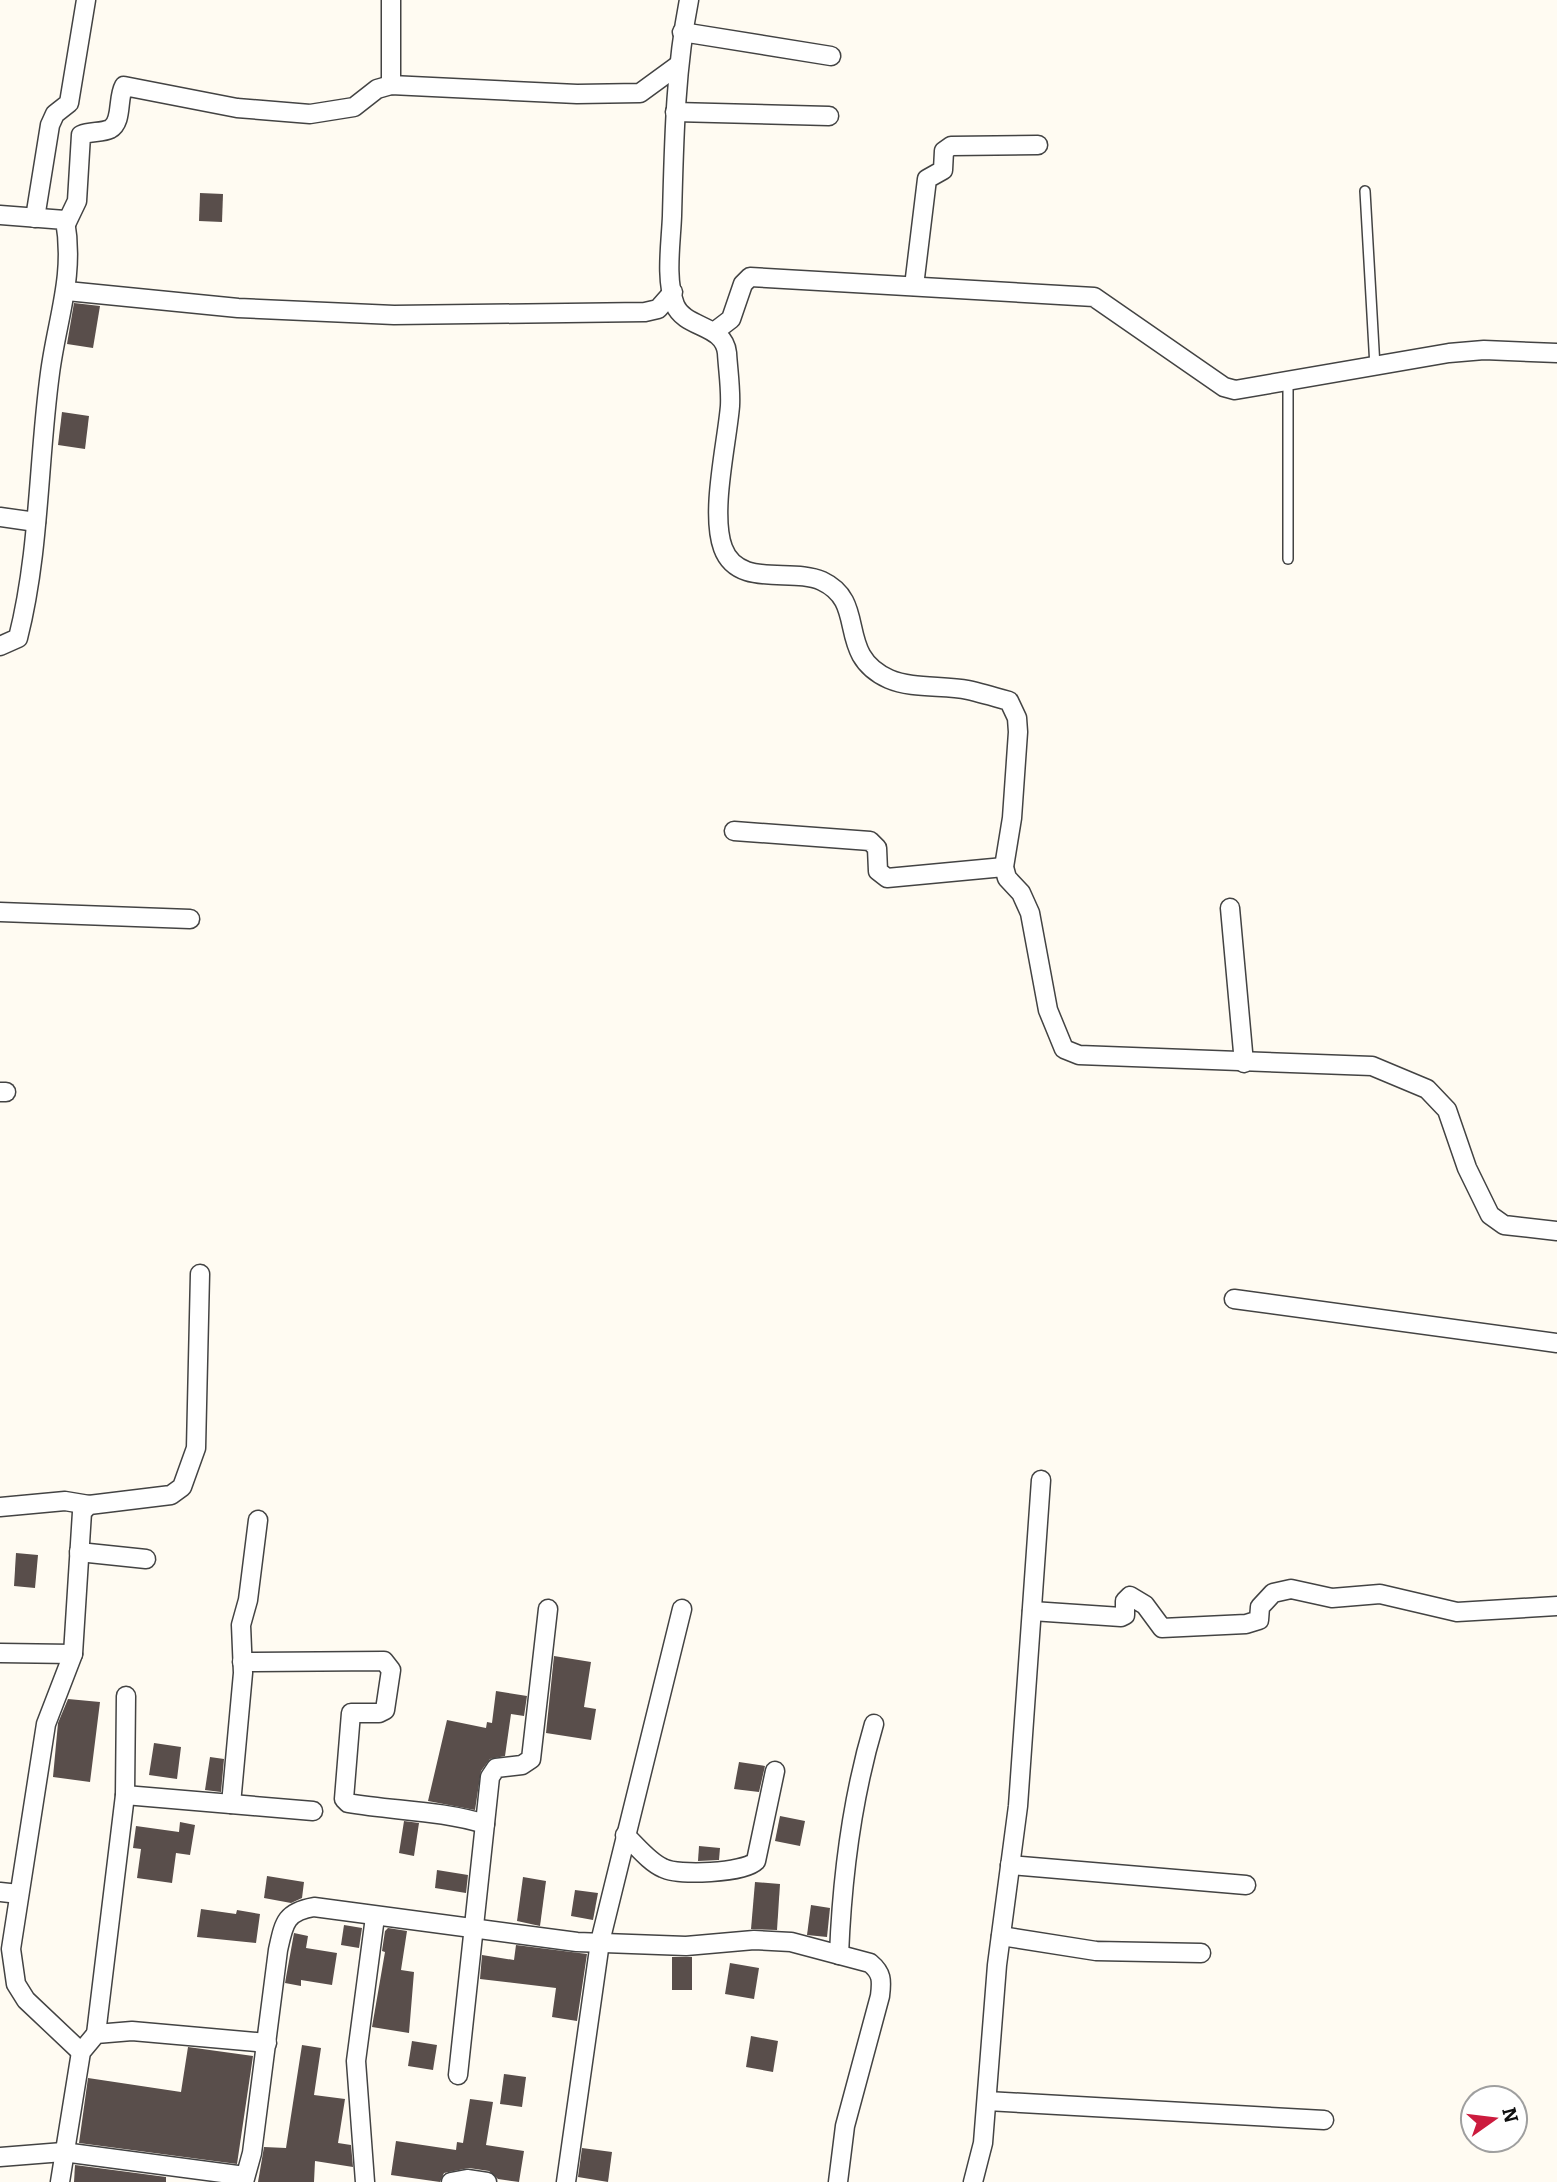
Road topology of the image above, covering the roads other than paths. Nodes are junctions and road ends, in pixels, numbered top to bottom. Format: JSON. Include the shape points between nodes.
{"nodes":[{"id":1,"x":86,"y":0,"type":"edge"},
{"id":2,"x":391,"y":0,"type":"edge"},
{"id":3,"x":689,"y":0,"type":"edge"},
{"id":4,"x":682,"y":32,"type":"junction"},
{"id":5,"x":831,"y":57,"type":"dead end"},
{"id":6,"x":677,"y":65,"type":"junction"},
{"id":7,"x":391,"y":85,"type":"junction"},
{"id":8,"x":675,"y":112,"type":"junction"},
{"id":9,"x":828,"y":116,"type":"dead end"},
{"id":10,"x":1038,"y":145,"type":"dead end"},
{"id":11,"x":1365,"y":191,"type":"dead end"},
{"id":12,"x":0,"y":215,"type":"edge"},
{"id":13,"x":35,"y":218,"type":"junction"},
{"id":14,"x":66,"y":224,"type":"junction"},
{"id":15,"x":914,"y":286,"type":"junction"},
{"id":16,"x":67,"y":291,"type":"junction"},
{"id":17,"x":673,"y":292,"type":"junction"},
{"id":18,"x":714,"y":332,"type":"junction"},
{"id":19,"x":1557,"y":353,"type":"edge"},
{"id":20,"x":1375,"y":367,"type":"junction"},
{"id":21,"x":1287,"y":383,"type":"junction"},
{"id":22,"x":0,"y":517,"type":"edge"},
{"id":23,"x":36,"y":522,"type":"junction"},
{"id":24,"x":1288,"y":559,"type":"dead end"},
{"id":25,"x":0,"y":646,"type":"edge"},
{"id":26,"x":734,"y":831,"type":"dead end"},
{"id":27,"x":1004,"y":867,"type":"junction"},
{"id":28,"x":1230,"y":908,"type":"dead end"},
{"id":29,"x":0,"y":912,"type":"edge"},
{"id":30,"x":190,"y":919,"type":"dead end"},
{"id":31,"x":1244,"y":1063,"type":"junction"},
{"id":32,"x":1557,"y":1231,"type":"edge"},
{"id":33,"x":200,"y":1274,"type":"dead end"},
{"id":34,"x":1234,"y":1299,"type":"dead end"},
{"id":35,"x":1557,"y":1343,"type":"edge"},
{"id":36,"x":1041,"y":1480,"type":"dead end"},
{"id":37,"x":89,"y":1505,"type":"junction"},
{"id":38,"x":0,"y":1507,"type":"edge"},
{"id":39,"x":258,"y":1520,"type":"dead end"},
{"id":40,"x":79,"y":1552,"type":"junction"},
{"id":41,"x":146,"y":1559,"type":"dead end"},
{"id":42,"x":1557,"y":1606,"type":"edge"},
{"id":43,"x":548,"y":1609,"type":"dead end"},
{"id":44,"x":682,"y":1609,"type":"dead end"},
{"id":45,"x":1032,"y":1611,"type":"junction"},
{"id":46,"x":0,"y":1653,"type":"edge"},
{"id":47,"x":74,"y":1654,"type":"junction"},
{"id":48,"x":242,"y":1662,"type":"junction"},
{"id":49,"x":125,"y":1696,"type":"dead end"},
{"id":50,"x":874,"y":1724,"type":"dead end"},
{"id":51,"x":775,"y":1771,"type":"dead end"},
{"id":52,"x":125,"y":1795,"type":"junction"},
{"id":53,"x":231,"y":1804,"type":"junction"},
{"id":54,"x":313,"y":1811,"type":"dead end"},
{"id":55,"x":485,"y":1824,"type":"junction"},
{"id":56,"x":625,"y":1835,"type":"junction"},
{"id":57,"x":1010,"y":1866,"type":"junction"},
{"id":58,"x":1246,"y":1885,"type":"dead end"},
{"id":59,"x":0,"y":1892,"type":"edge"},
{"id":60,"x":19,"y":1894,"type":"junction"},
{"id":61,"x":375,"y":1917,"type":"junction"},
{"id":62,"x":472,"y":1929,"type":"junction"},
{"id":63,"x":1001,"y":1936,"type":"junction"},
{"id":64,"x":600,"y":1942,"type":"junction"},
{"id":65,"x":1200,"y":1953,"type":"dead end"},
{"id":66,"x":839,"y":1955,"type":"junction"},
{"id":67,"x":96,"y":2034,"type":"junction"},
{"id":68,"x":267,"y":2043,"type":"junction"},
{"id":69,"x":81,"y":2052,"type":"junction"},
{"id":70,"x":458,"y":2074,"type":"dead end"},
{"id":71,"x":987,"y":2101,"type":"junction"},
{"id":72,"x":1324,"y":2120,"type":"dead end"},
{"id":73,"x":63,"y":2152,"type":"junction"},
{"id":74,"x":0,"y":2157,"type":"edge"},
{"id":75,"x":244,"y":2179,"type":"edge"},
{"id":76,"x":60,"y":2182,"type":"edge"},
{"id":77,"x":365,"y":2182,"type":"edge"},
{"id":78,"x":451,"y":2182,"type":"edge"},
{"id":79,"x":487,"y":2182,"type":"edge"},
{"id":80,"x":566,"y":2182,"type":"edge"},
{"id":81,"x":838,"y":2182,"type":"edge"},
{"id":82,"x":974,"y":2182,"type":"edge"}],
"edges":[{"from":1,"to":13,"type":"street","via":[[69,103],[50,125]]},
{"from":2,"to":7,"type":"street"},
{"from":3,"to":4,"type":"street"},
{"from":4,"to":5,"type":"street"},
{"from":4,"to":6,"type":"street"},
{"from":6,"to":7,"type":"street","via":[[640,93]]},
{"from":6,"to":8,"type":"street"},
{"from":7,"to":14,"type":"street","via":[[377,89],[354,107],[310,114],[237,108],[124,86],[118,96],[118,119],[110,128],[81,135],[77,201]]},
{"from":8,"to":9,"type":"street"},
{"from":8,"to":17,"type":"street"},
{"from":10,"to":15,"type":"street","via":[[951,146],[944,150],[943,170],[927,179]]},
{"from":11,"to":20,"type":"lane"},
{"from":12,"to":13,"type":"street"},
{"from":13,"to":14,"type":"street","via":[[65,220]]},
{"from":14,"to":16,"type":"street"},
{"from":15,"to":18,"type":"street","via":[[750,277],[731,319]]},
{"from":15,"to":21,"type":"street","via":[[1094,296],[1224,387],[1244,391]]},
{"from":16,"to":17,"type":"street","via":[[211,306],[394,315],[645,312],[659,309]]},
{"from":16,"to":23,"type":"street","via":[[50,370]]},
{"from":17,"to":18,"type":"street","via":[[676,307]]},
{"from":18,"to":27,"type":"street","via":[[726,345],[730,404],[720,475],[723,548],[737,566],[750,573],[820,580],[836,590],[847,601],[859,656],[892,680],[968,690],[1009,701],[1018,732]]},
{"from":19,"to":20,"type":"street","via":[[1470,351]]},
{"from":20,"to":21,"type":"street"},
{"from":21,"to":24,"type":"lane"},
{"from":22,"to":23,"type":"street"},
{"from":23,"to":25,"type":"street","via":[[18,638]]},
{"from":26,"to":27,"type":"street","via":[[870,841],[877,848],[878,872],[887,877]]},
{"from":27,"to":31,"type":"street","via":[[1030,913],[1048,1010],[1064,1049],[1079,1055]]},
{"from":28,"to":31,"type":"street"},
{"from":29,"to":30,"type":"street"},
{"from":31,"to":32,"type":"street","via":[[1372,1066],[1427,1088],[1447,1110],[1490,1215],[1504,1225]]},
{"from":33,"to":37,"type":"street","via":[[196,1448],[182,1487],[171,1495]]},
{"from":34,"to":35,"type":"street"},
{"from":36,"to":45,"type":"street"},
{"from":37,"to":38,"type":"street","via":[[65,1501]]},
{"from":37,"to":40,"type":"street","via":[[82,1512]]},
{"from":39,"to":48,"type":"street","via":[[241,1625]]},
{"from":40,"to":41,"type":"street"},
{"from":40,"to":47,"type":"street"},
{"from":42,"to":45,"type":"street","via":[[1457,1612],[1380,1594],[1332,1598],[1291,1589],[1273,1592],[1260,1607],[1259,1620],[1246,1624],[1162,1628],[1145,1605],[1130,1596],[1121,1617]]},
{"from":43,"to":55,"type":"street","via":[[531,1759],[492,1772]]},
{"from":44,"to":56,"type":"street"},
{"from":45,"to":57,"type":"street"},
{"from":46,"to":47,"type":"street"},
{"from":47,"to":60,"type":"street","via":[[46,1724]]},
{"from":48,"to":53,"type":"street"},
{"from":48,"to":55,"type":"street","via":[[384,1661],[391,1670],[385,1710],[351,1713],[344,1799],[403,1811],[449,1813]]},
{"from":49,"to":52,"type":"street"},
{"from":50,"to":66,"type":"street","via":[[842,1895]]},
{"from":51,"to":56,"type":"street","via":[[756,1861],[750,1866],[668,1870]]},
{"from":52,"to":53,"type":"street"},
{"from":52,"to":67,"type":"street"},
{"from":53,"to":54,"type":"street"},
{"from":55,"to":62,"type":"street"},
{"from":56,"to":64,"type":"street"},
{"from":57,"to":58,"type":"street"},
{"from":57,"to":63,"type":"street"},
{"from":59,"to":60,"type":"street"},
{"from":60,"to":69,"type":"street","via":[[11,1949],[16,1984],[26,2000]]},
{"from":61,"to":62,"type":"street"},
{"from":61,"to":68,"type":"street","via":[[314,1907],[297,1910],[285,1923]]},
{"from":61,"to":77,"type":"street","via":[[356,2061]]},
{"from":62,"to":64,"type":"street"},
{"from":62,"to":70,"type":"street"},
{"from":63,"to":65,"type":"street","via":[[1106,1952]]},
{"from":63,"to":71,"type":"street"},
{"from":64,"to":66,"type":"street","via":[[686,1946],[766,1940]]},
{"from":64,"to":80,"type":"street"},
{"from":66,"to":81,"type":"street","via":[[870,1963],[882,1981],[845,2126]]},
{"from":67,"to":68,"type":"street","via":[[132,2031]]},
{"from":67,"to":69,"type":"street"},
{"from":68,"to":75,"type":"street"},
{"from":69,"to":73,"type":"street"},
{"from":71,"to":72,"type":"street"},
{"from":71,"to":82,"type":"street"},
{"from":73,"to":74,"type":"street"},
{"from":73,"to":75,"type":"street"},
{"from":73,"to":76,"type":"street"},
{"from":78,"to":79,"type":"street"}]}
